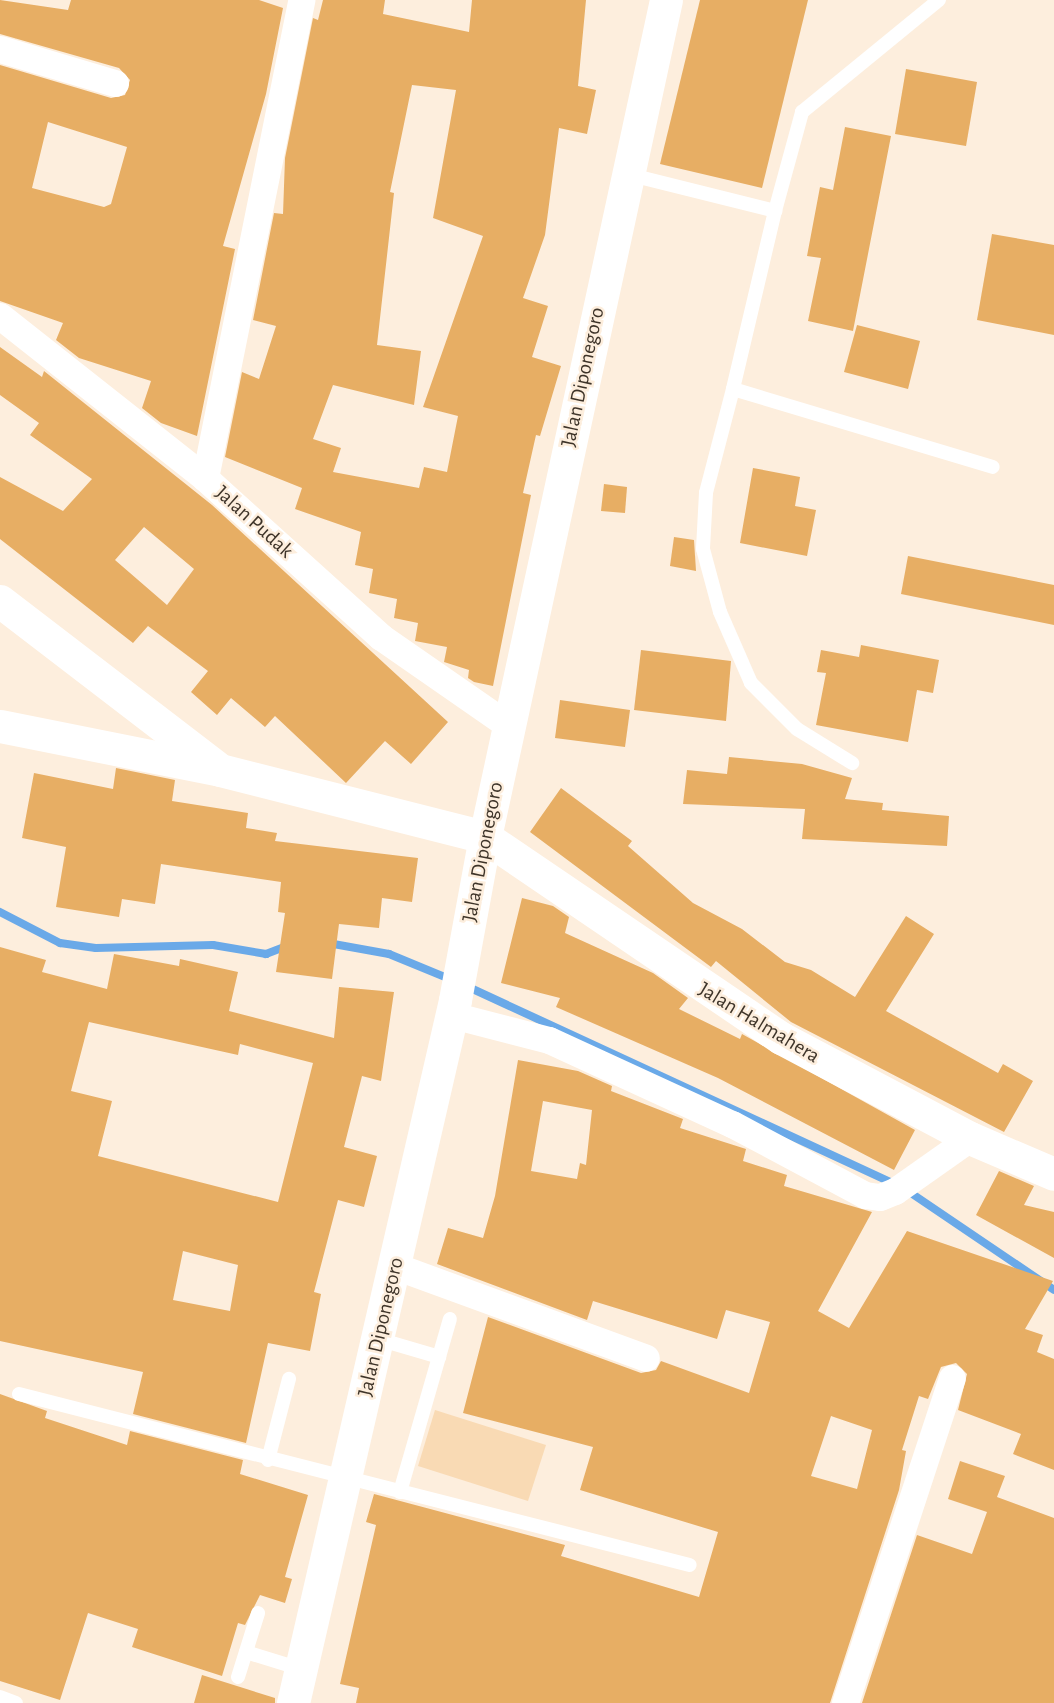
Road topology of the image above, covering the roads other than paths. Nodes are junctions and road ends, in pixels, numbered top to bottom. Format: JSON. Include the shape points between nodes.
{"nodes":[{"id":1,"x":301,"y":0,"type":"edge"},
{"id":2,"x":666,"y":0,"type":"edge"},
{"id":3,"x":939,"y":0,"type":"edge"},
{"id":4,"x":0,"y":49,"type":"edge"},
{"id":5,"x":115,"y":83,"type":"dead end"},
{"id":6,"x":625,"y":174,"type":"junction"},
{"id":7,"x":775,"y":211,"type":"junction"},
{"id":8,"x":0,"y":316,"type":"edge"},
{"id":9,"x":733,"y":389,"type":"junction"},
{"id":10,"x":993,"y":467,"type":"dead end"},
{"id":11,"x":205,"y":478,"type":"junction"},
{"id":12,"x":0,"y":601,"type":"edge"},
{"id":13,"x":0,"y":726,"type":"edge"},
{"id":14,"x":509,"y":726,"type":"junction"},
{"id":15,"x":852,"y":763,"type":"dead end"},
{"id":16,"x":220,"y":770,"type":"junction"},
{"id":17,"x":485,"y":837,"type":"junction"},
{"id":18,"x":454,"y":1007,"type":"junction"},
{"id":19,"x":970,"y":1138,"type":"junction"},
{"id":20,"x":1054,"y":1174,"type":"edge"},
{"id":21,"x":395,"y":1266,"type":"junction"},
{"id":22,"x":450,"y":1319,"type":"dead end"},
{"id":23,"x":378,"y":1339,"type":"junction"},
{"id":24,"x":439,"y":1357,"type":"junction"},
{"id":25,"x":646,"y":1358,"type":"dead end"},
{"id":26,"x":952,"y":1378,"type":"dead end"},
{"id":27,"x":289,"y":1379,"type":"dead end"},
{"id":28,"x":19,"y":1394,"type":"dead end"},
{"id":29,"x":268,"y":1460,"type":"junction"},
{"id":30,"x":346,"y":1478,"type":"junction"},
{"id":31,"x":400,"y":1492,"type":"junction"},
{"id":32,"x":690,"y":1564,"type":"dead end"},
{"id":33,"x":258,"y":1613,"type":"dead end"},
{"id":34,"x":246,"y":1652,"type":"junction"},
{"id":35,"x":302,"y":1669,"type":"junction"},
{"id":36,"x":238,"y":1677,"type":"dead end"},
{"id":37,"x":0,"y":1697,"type":"edge"},
{"id":38,"x":16,"y":1703,"type":"edge"},
{"id":39,"x":293,"y":1703,"type":"edge"},
{"id":40,"x":845,"y":1703,"type":"edge"}],
"edges":[{"from":1,"to":11,"type":"street"},
{"from":2,"to":6,"type":"main road","name":"Jalan Diponegoro"},
{"from":3,"to":7,"type":"lane","via":[[802,112]]},
{"from":4,"to":5,"type":"street"},
{"from":6,"to":7,"type":"lane"},
{"from":6,"to":14,"type":"main road","name":"Jalan Diponegoro"},
{"from":7,"to":9,"type":"lane"},
{"from":8,"to":11,"type":"street","name":"Jalan Pudak"},
{"from":9,"to":10,"type":"lane"},
{"from":9,"to":15,"type":"lane","via":[[706,492],[703,549],[720,612],[751,683],[797,729]]},
{"from":11,"to":14,"type":"street","name":"Jalan Pudak","via":[[381,637]]},
{"from":12,"to":16,"type":"main road"},
{"from":13,"to":16,"type":"main road","name":"Jalan Halmahera"},
{"from":14,"to":17,"type":"main road","name":"Jalan Diponegoro"},
{"from":16,"to":17,"type":"main road","name":"Jalan Halmahera"},
{"from":17,"to":18,"type":"main road","name":"Jalan Diponegoro"},
{"from":17,"to":19,"type":"main road","name":"Jalan Halmahera","via":[[526,860],[709,994],[846,1074]]},
{"from":18,"to":19,"type":"street","via":[[549,1040],[732,1124],[866,1195],[880,1197],[903,1186]]},
{"from":18,"to":21,"type":"main road","name":"Jalan Diponegoro"},
{"from":19,"to":20,"type":"main road","name":"Jalan Halmahera"},
{"from":21,"to":23,"type":"main road","name":"Jalan Diponegoro"},
{"from":21,"to":25,"type":"street"},
{"from":22,"to":24,"type":"lane"},
{"from":23,"to":24,"type":"lane"},
{"from":23,"to":30,"type":"main road","name":"Jalan Diponegoro"},
{"from":24,"to":31,"type":"lane"},
{"from":26,"to":40,"type":"street","via":[[851,1671]]},
{"from":27,"to":29,"type":"lane"},
{"from":28,"to":29,"type":"lane"},
{"from":29,"to":30,"type":"lane"},
{"from":30,"to":31,"type":"lane"},
{"from":30,"to":35,"type":"main road","name":"Jalan Diponegoro"},
{"from":31,"to":32,"type":"lane"},
{"from":33,"to":34,"type":"lane"},
{"from":34,"to":35,"type":"lane"},
{"from":34,"to":36,"type":"lane"},
{"from":35,"to":39,"type":"main road","name":"Jalan Diponegoro"},
{"from":37,"to":38,"type":"lane"}]}
